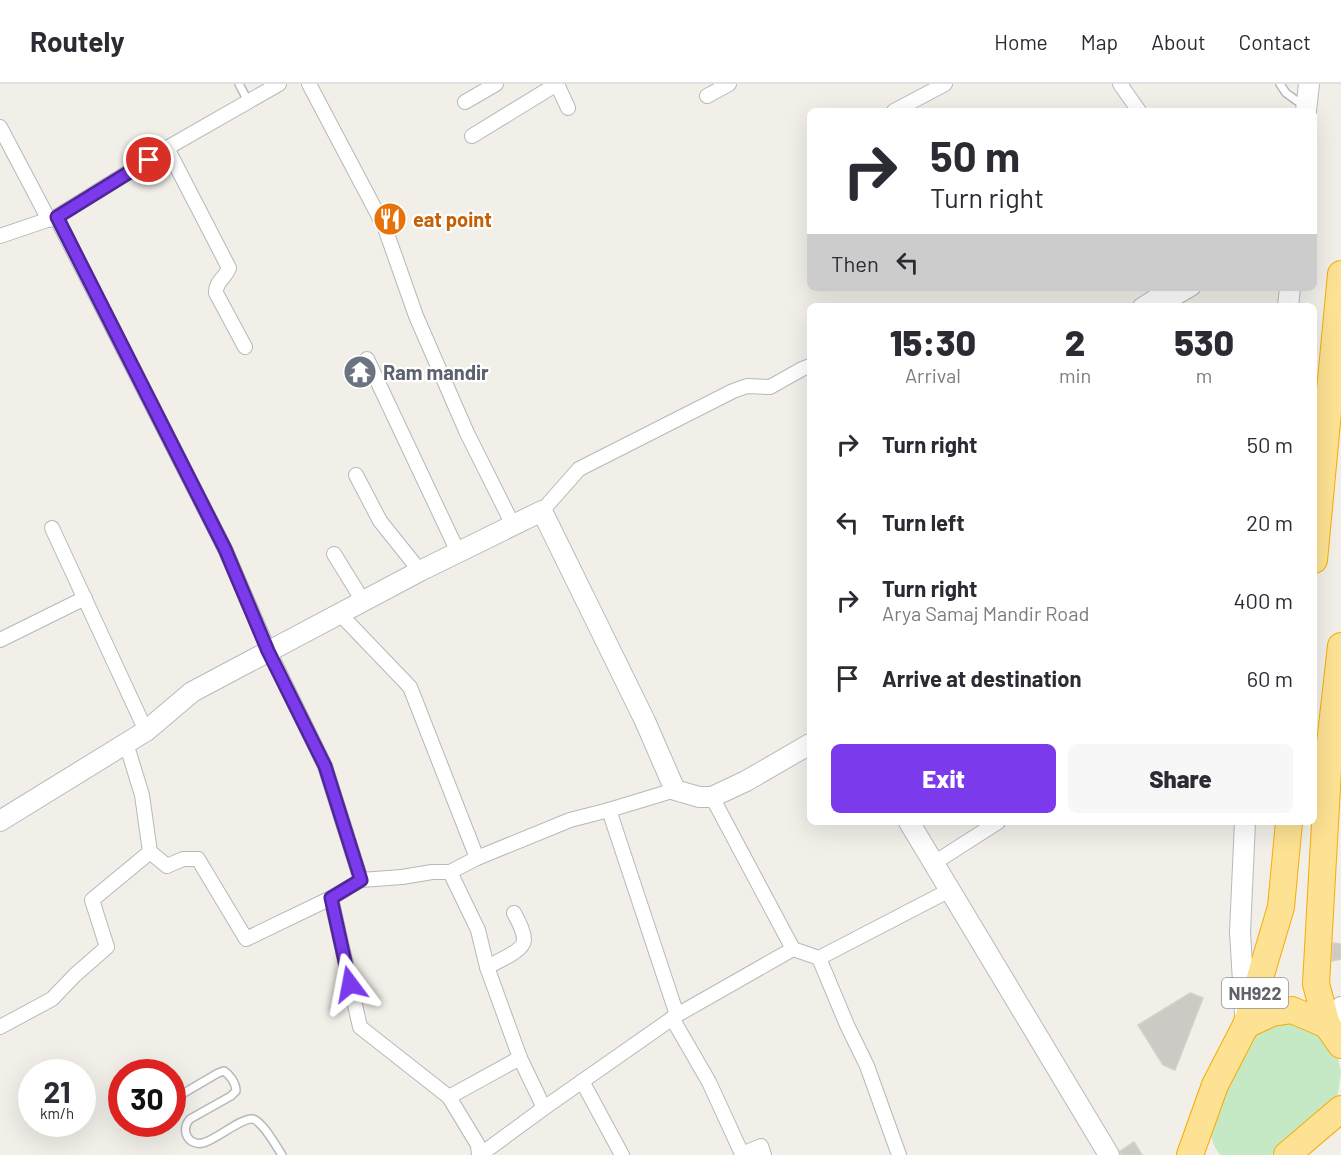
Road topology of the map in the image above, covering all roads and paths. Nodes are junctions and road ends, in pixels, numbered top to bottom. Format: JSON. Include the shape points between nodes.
{"nodes":[{"id":1,"x":238,"y":84,"type":"edge"},
{"id":2,"x":279,"y":84,"type":"edge"},
{"id":3,"x":309,"y":84,"type":"edge"},
{"id":4,"x":496,"y":84,"type":"edge"},
{"id":5,"x":557,"y":84,"type":"edge"},
{"id":6,"x":729,"y":84,"type":"edge"},
{"id":7,"x":945,"y":84,"type":"edge"},
{"id":8,"x":1120,"y":84,"type":"edge"},
{"id":9,"x":1280,"y":84,"type":"edge"},
{"id":10,"x":1309,"y":84,"type":"edge"},
{"id":11,"x":707,"y":96,"type":"dead end"},
{"id":12,"x":248,"y":101,"type":"junction"},
{"id":13,"x":465,"y":102,"type":"dead end"},
{"id":14,"x":568,"y":108,"type":"dead end"},
{"id":15,"x":900,"y":108,"type":"edge"},
{"id":16,"x":1137,"y":108,"type":"edge"},
{"id":17,"x":1305,"y":108,"type":"edge"},
{"id":18,"x":1306,"y":108,"type":"edge"},
{"id":19,"x":0,"y":127,"type":"edge"},
{"id":20,"x":472,"y":136,"type":"dead end"},
{"id":21,"x":167,"y":148,"type":"junction"},
{"id":22,"x":53,"y":219,"type":"junction"},
{"id":23,"x":0,"y":236,"type":"edge"},
{"id":24,"x":1341,"y":274,"type":"edge"},
{"id":25,"x":1178,"y":291,"type":"edge"},
{"id":26,"x":1162,"y":294,"type":"edge"},
{"id":27,"x":1146,"y":303,"type":"edge"},
{"id":28,"x":245,"y":347,"type":"dead end"},
{"id":29,"x":367,"y":359,"type":"dead end"},
{"id":30,"x":807,"y":367,"type":"edge"},
{"id":31,"x":356,"y":475,"type":"dead end"},
{"id":32,"x":542,"y":511,"type":"junction"},
{"id":33,"x":513,"y":525,"type":"junction"},
{"id":34,"x":52,"y":528,"type":"dead end"},
{"id":35,"x":1317,"y":528,"type":"edge"},
{"id":36,"x":458,"y":552,"type":"junction"},
{"id":37,"x":334,"y":554,"type":"dead end"},
{"id":38,"x":420,"y":571,"type":"junction"},
{"id":39,"x":85,"y":598,"type":"junction"},
{"id":40,"x":363,"y":601,"type":"junction"},
{"id":41,"x":339,"y":613,"type":"junction"},
{"id":42,"x":0,"y":640,"type":"edge"},
{"id":43,"x":1341,"y":646,"type":"edge"},
{"id":44,"x":268,"y":651,"type":"junction"},
{"id":45,"x":146,"y":730,"type":"junction"},
{"id":46,"x":126,"y":743,"type":"junction"},
{"id":47,"x":807,"y":746,"type":"edge"},
{"id":48,"x":675,"y":790,"type":"junction"},
{"id":49,"x":712,"y":797,"type":"junction"},
{"id":50,"x":609,"y":810,"type":"junction"},
{"id":51,"x":0,"y":821,"type":"edge"},
{"id":52,"x":911,"y":825,"type":"edge"},
{"id":53,"x":993,"y":825,"type":"edge"},
{"id":54,"x":1245,"y":825,"type":"edge"},
{"id":55,"x":1289,"y":825,"type":"edge"},
{"id":56,"x":150,"y":852,"type":"junction"},
{"id":57,"x":477,"y":858,"type":"junction"},
{"id":58,"x":934,"y":863,"type":"junction"},
{"id":59,"x":450,"y":872,"type":"junction"},
{"id":60,"x":361,"y":880,"type":"junction"},
{"id":61,"x":950,"y":890,"type":"junction"},
{"id":62,"x":331,"y":898,"type":"junction"},
{"id":63,"x":514,"y":913,"type":"dead end"},
{"id":64,"x":793,"y":949,"type":"junction"},
{"id":65,"x":819,"y":958,"type":"junction"},
{"id":66,"x":486,"y":968,"type":"junction"},
{"id":67,"x":675,"y":1017,"type":"junction"},
{"id":68,"x":1337,"y":1025,"type":"edge"},
{"id":69,"x":1246,"y":1026,"type":"junction"},
{"id":70,"x":0,"y":1027,"type":"edge"},
{"id":71,"x":520,"y":1058,"type":"junction"},
{"id":72,"x":582,"y":1081,"type":"junction"},
{"id":73,"x":186,"y":1092,"type":"edge"},
{"id":74,"x":449,"y":1097,"type":"junction"},
{"id":75,"x":544,"y":1108,"type":"junction"},
{"id":76,"x":1341,"y":1109,"type":"edge"},
{"id":77,"x":186,"y":1124,"type":"edge"},
{"id":78,"x":186,"y":1132,"type":"edge"},
{"id":79,"x":1198,"y":1147,"type":"edge"},
{"id":80,"x":282,"y":1155,"type":"edge"},
{"id":81,"x":479,"y":1155,"type":"edge"},
{"id":82,"x":622,"y":1155,"type":"edge"},
{"id":83,"x":764,"y":1155,"type":"edge"},
{"id":84,"x":899,"y":1155,"type":"edge"},
{"id":85,"x":1109,"y":1155,"type":"edge"},
{"id":86,"x":1287,"y":1155,"type":"edge"}],
"edges":[{"from":1,"to":12,"type":"lane"},
{"from":2,"to":12,"type":"street"},
{"from":3,"to":33,"type":"street","via":[[385,228],[416,316]]},
{"from":4,"to":13,"type":"street"},
{"from":5,"to":14,"type":"street"},
{"from":5,"to":20,"type":"street"},
{"from":6,"to":11,"type":"street"},
{"from":7,"to":15,"type":"street"},
{"from":8,"to":16,"type":"street"},
{"from":9,"to":17,"type":"lane"},
{"from":10,"to":18,"type":"street"},
{"from":12,"to":21,"type":"street"},
{"from":19,"to":22,"type":"street"},
{"from":21,"to":22,"type":"street"},
{"from":21,"to":28,"type":"street","via":[[230,268],[217,285],[216,293]]},
{"from":22,"to":23,"type":"street"},
{"from":22,"to":44,"type":"street","via":[[225,549]]},
{"from":24,"to":35,"type":"highway"},
{"from":25,"to":26,"type":"street"},
{"from":26,"to":27,"type":"street"},
{"from":29,"to":36,"type":"street"},
{"from":30,"to":32,"type":"street","via":[[770,387],[747,386],[733,391],[579,470]]},
{"from":31,"to":38,"type":"street","via":[[380,521]]},
{"from":32,"to":33,"type":"street"},
{"from":32,"to":48,"type":"street","via":[[645,720]]},
{"from":33,"to":36,"type":"street"},
{"from":34,"to":39,"type":"street"},
{"from":36,"to":38,"type":"street"},
{"from":37,"to":40,"type":"street"},
{"from":38,"to":40,"type":"street"},
{"from":39,"to":42,"type":"street"},
{"from":39,"to":45,"type":"street"},
{"from":40,"to":41,"type":"street"},
{"from":41,"to":44,"type":"street"},
{"from":41,"to":57,"type":"street","via":[[410,687]]},
{"from":43,"to":68,"type":"highway","number":"NH922","via":[[1329,752],[1316,984]]},
{"from":44,"to":45,"type":"street","via":[[192,692]]},
{"from":44,"to":60,"type":"street","via":[[325,766]]},
{"from":45,"to":46,"type":"street"},
{"from":46,"to":51,"type":"street"},
{"from":46,"to":56,"type":"street","via":[[142,795]]},
{"from":47,"to":49,"type":"street"},
{"from":48,"to":49,"type":"street"},
{"from":48,"to":50,"type":"street"},
{"from":49,"to":64,"type":"street"},
{"from":50,"to":57,"type":"street","via":[[570,820]]},
{"from":50,"to":67,"type":"street"},
{"from":52,"to":58,"type":"street"},
{"from":53,"to":58,"type":"street"},
{"from":54,"to":69,"type":"street","via":[[1240,932]]},
{"from":55,"to":69,"type":"highway","number":"NH922","via":[[1281,907]]},
{"from":56,"to":62,"type":"street","via":[[167,866],[183,859],[198,859],[246,939]]},
{"from":56,"to":70,"type":"street","via":[[92,900],[107,947],[52,999]]},
{"from":57,"to":59,"type":"street"},
{"from":58,"to":61,"type":"street"},
{"from":59,"to":60,"type":"street"},
{"from":59,"to":66,"type":"street","via":[[478,930]]},
{"from":60,"to":62,"type":"street"},
{"from":61,"to":65,"type":"street"},
{"from":61,"to":85,"type":"street"},
{"from":62,"to":74,"type":"street","via":[[360,1027]]},
{"from":63,"to":66,"type":"street","via":[[523,944]]},
{"from":64,"to":65,"type":"street"},
{"from":64,"to":67,"type":"street"},
{"from":65,"to":84,"type":"street","via":[[867,1066]]},
{"from":66,"to":71,"type":"street"},
{"from":67,"to":72,"type":"street"},
{"from":67,"to":83,"type":"street","via":[[742,1154],[761,1146]]},
{"from":68,"to":69,"type":"highway","number":"NH922","via":[[1292,1010],[1272,1013]]},
{"from":69,"to":79,"type":"highway","number":"NH922","via":[[1215,1085]]},
{"from":71,"to":74,"type":"street"},
{"from":71,"to":75,"type":"street"},
{"from":72,"to":75,"type":"street"},
{"from":72,"to":82,"type":"street"},
{"from":73,"to":77,"type":"lane","via":[[224,1071],[236,1091]]},
{"from":74,"to":81,"type":"street","via":[[478,1145]]},
{"from":75,"to":81,"type":"street"},
{"from":76,"to":86,"type":"highway"},
{"from":78,"to":80,"type":"lane","via":[[191,1141],[200,1144],[247,1119],[254,1120]]}]}
